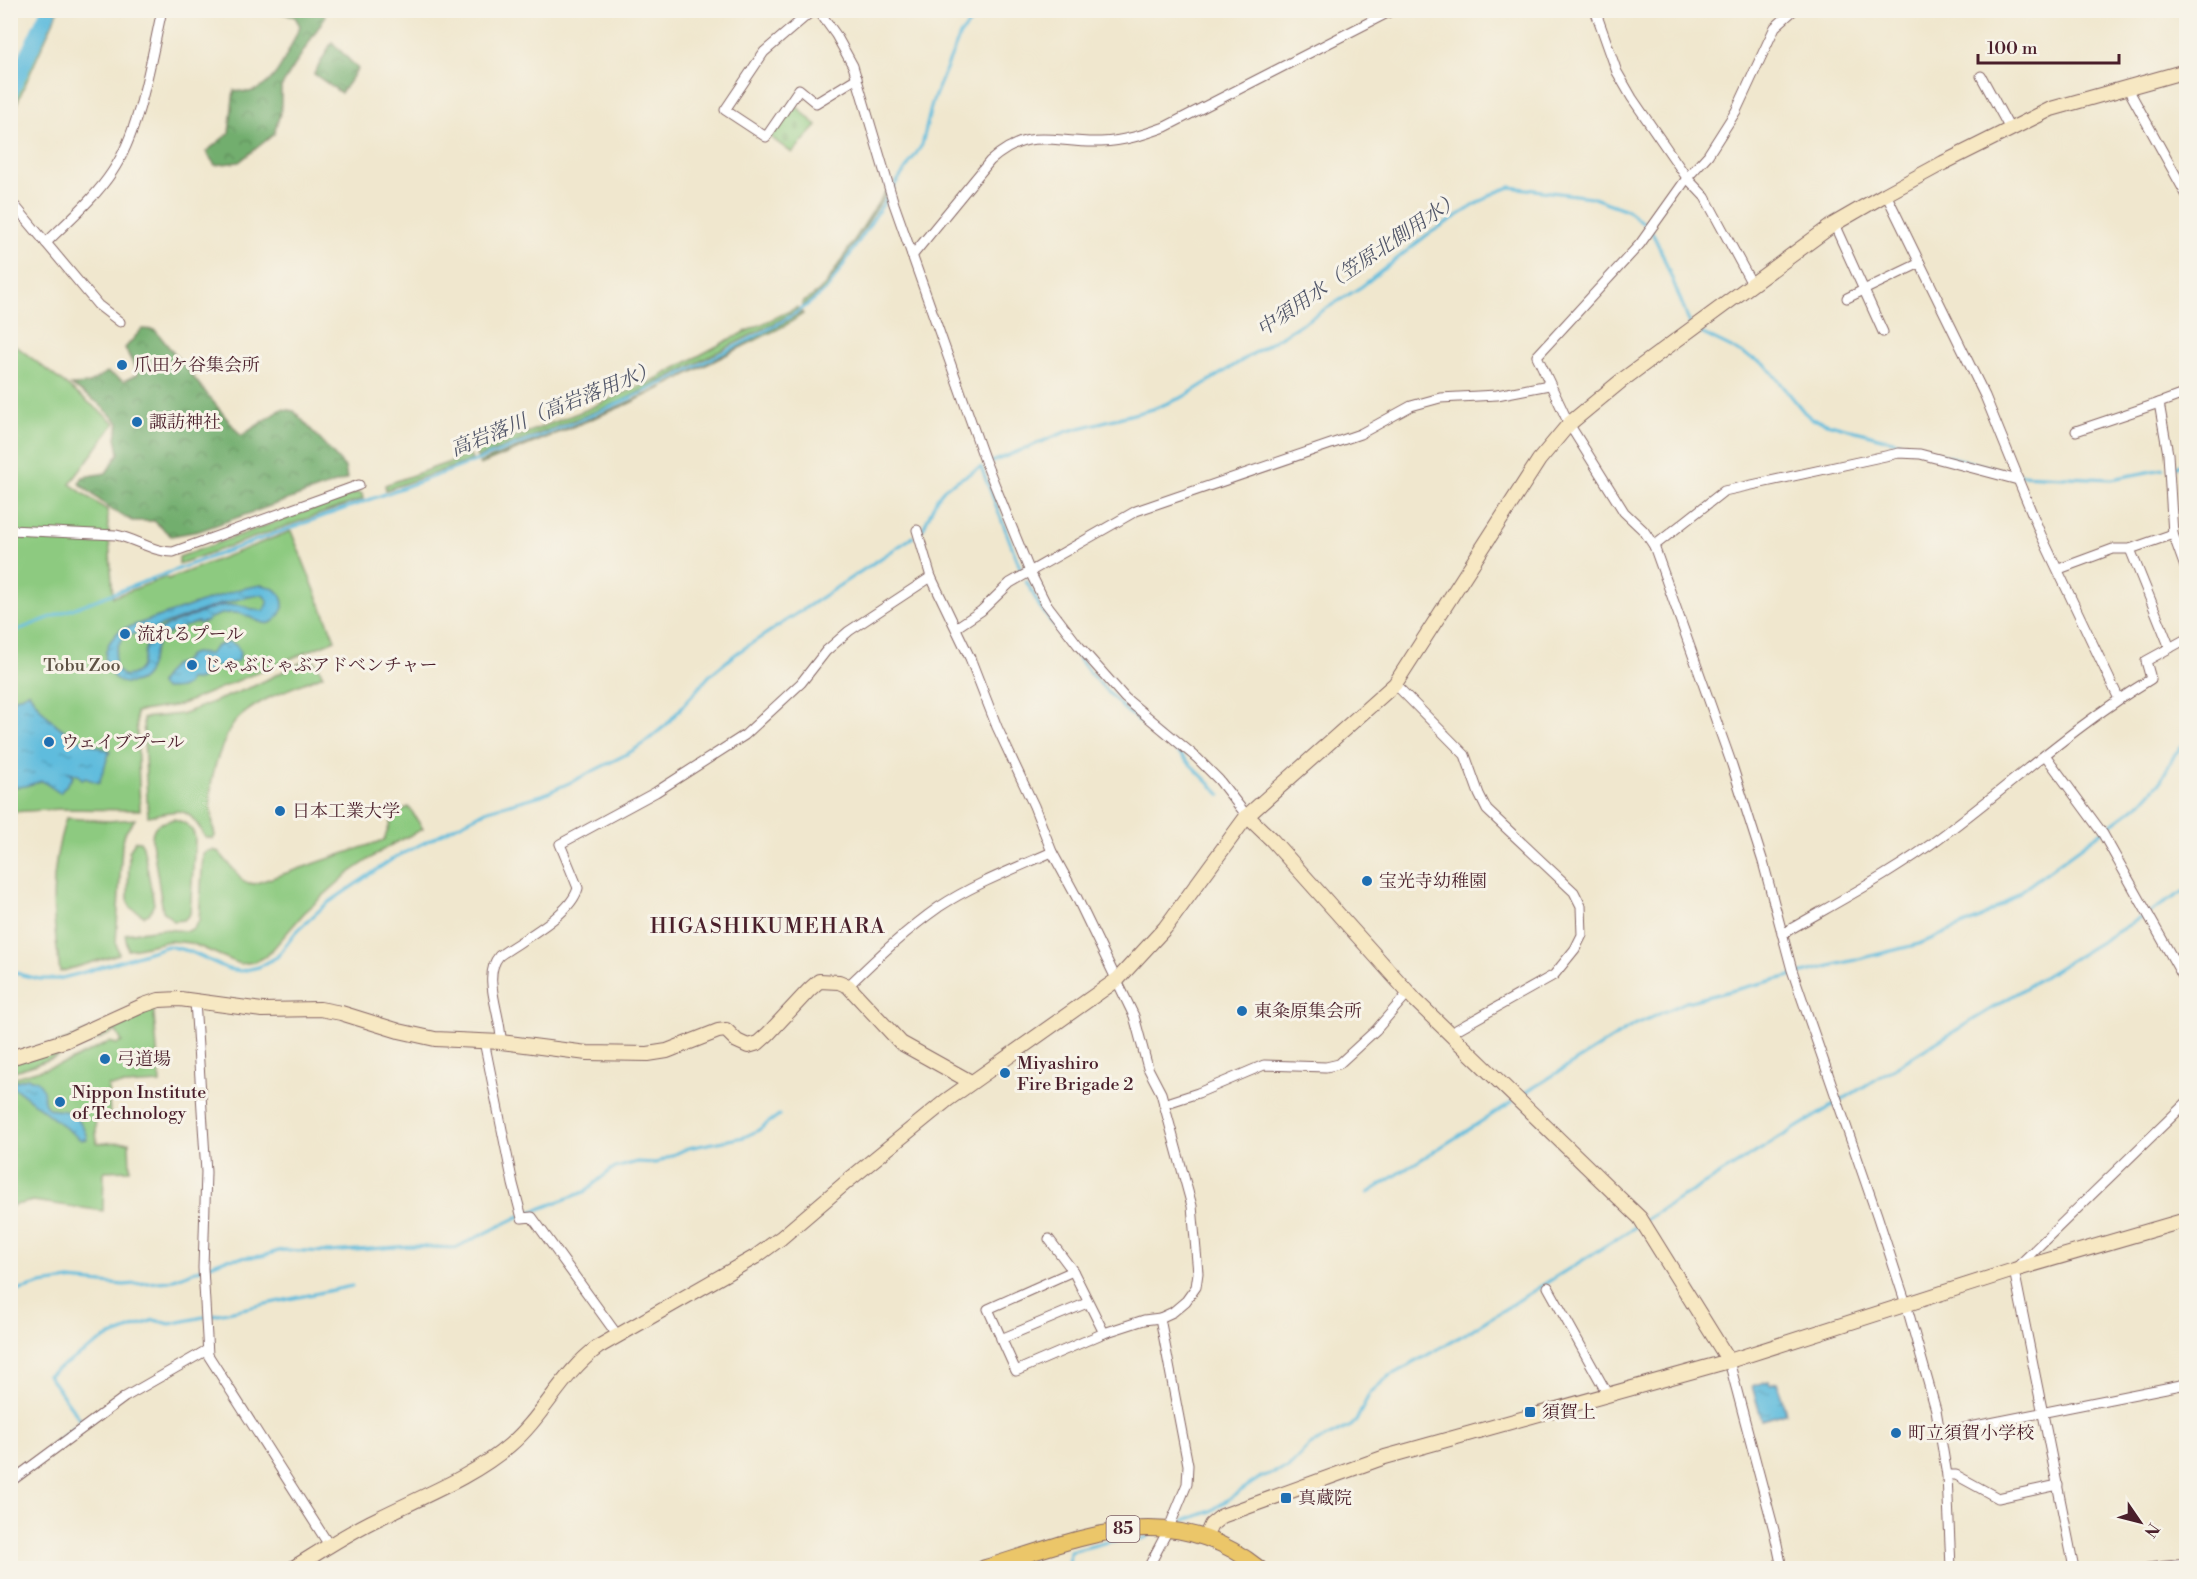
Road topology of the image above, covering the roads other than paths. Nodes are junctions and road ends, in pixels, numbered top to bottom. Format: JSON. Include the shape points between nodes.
{"nodes":[{"id":1,"x":162,"y":10,"type":"edge"},
{"id":2,"x":816,"y":10,"type":"edge"},
{"id":3,"x":1393,"y":10,"type":"edge"},
{"id":4,"x":1595,"y":10,"type":"edge"},
{"id":5,"x":1794,"y":10,"type":"edge"},
{"id":6,"x":2187,"y":71,"type":"edge"},
{"id":7,"x":1981,"y":76,"type":"dead end"},
{"id":8,"x":857,"y":78,"type":"junction"},
{"id":9,"x":2127,"y":87,"type":"junction"},
{"id":10,"x":2010,"y":129,"type":"junction"},
{"id":11,"x":1687,"y":178,"type":"junction"},
{"id":12,"x":1886,"y":194,"type":"junction"},
{"id":13,"x":2187,"y":194,"type":"edge"},
{"id":14,"x":10,"y":205,"type":"edge"},
{"id":15,"x":1834,"y":224,"type":"junction"},
{"id":16,"x":46,"y":243,"type":"junction"},
{"id":17,"x":912,"y":256,"type":"junction"},
{"id":18,"x":1920,"y":263,"type":"junction"},
{"id":19,"x":1752,"y":284,"type":"junction"},
{"id":20,"x":1864,"y":290,"type":"junction"},
{"id":21,"x":1847,"y":298,"type":"dead end"},
{"id":22,"x":120,"y":322,"type":"dead end"},
{"id":23,"x":1883,"y":332,"type":"dead end"},
{"id":24,"x":1549,"y":385,"type":"junction"},
{"id":25,"x":2187,"y":393,"type":"edge"},
{"id":26,"x":2159,"y":403,"type":"junction"},
{"id":27,"x":1569,"y":424,"type":"junction"},
{"id":28,"x":2076,"y":431,"type":"dead end"},
{"id":29,"x":2017,"y":476,"type":"junction"},
{"id":30,"x":359,"y":485,"type":"dead end"},
{"id":31,"x":10,"y":530,"type":"edge"},
{"id":32,"x":917,"y":530,"type":"dead end"},
{"id":33,"x":2173,"y":534,"type":"junction"},
{"id":34,"x":1654,"y":546,"type":"junction"},
{"id":35,"x":2130,"y":549,"type":"junction"},
{"id":36,"x":2059,"y":569,"type":"junction"},
{"id":37,"x":2187,"y":570,"type":"edge"},
{"id":38,"x":1030,"y":572,"type":"junction"},
{"id":39,"x":931,"y":578,"type":"junction"},
{"id":40,"x":957,"y":627,"type":"junction"},
{"id":41,"x":2187,"y":639,"type":"edge"},
{"id":42,"x":2170,"y":648,"type":"junction"},
{"id":43,"x":1395,"y":684,"type":"junction"},
{"id":44,"x":2119,"y":699,"type":"junction"},
{"id":45,"x":2045,"y":755,"type":"junction"},
{"id":46,"x":1247,"y":816,"type":"junction"},
{"id":47,"x":1052,"y":852,"type":"junction"},
{"id":48,"x":1782,"y":934,"type":"junction"},
{"id":49,"x":1118,"y":979,"type":"junction"},
{"id":50,"x":2187,"y":982,"type":"edge"},
{"id":51,"x":848,"y":986,"type":"junction"},
{"id":52,"x":1408,"y":993,"type":"junction"},
{"id":53,"x":195,"y":1001,"type":"junction"},
{"id":54,"x":1449,"y":1034,"type":"junction"},
{"id":55,"x":484,"y":1041,"type":"junction"},
{"id":56,"x":501,"y":1042,"type":"junction"},
{"id":57,"x":10,"y":1058,"type":"edge"},
{"id":58,"x":970,"y":1082,"type":"junction"},
{"id":59,"x":2187,"y":1103,"type":"edge"},
{"id":60,"x":1164,"y":1104,"type":"junction"},
{"id":61,"x":2187,"y":1220,"type":"edge"},
{"id":62,"x":1049,"y":1239,"type":"dead end"},
{"id":63,"x":2014,"y":1270,"type":"junction"},
{"id":64,"x":1073,"y":1271,"type":"junction"},
{"id":65,"x":1548,"y":1287,"type":"dead end"},
{"id":66,"x":1087,"y":1303,"type":"junction"},
{"id":67,"x":1906,"y":1304,"type":"junction"},
{"id":68,"x":1160,"y":1318,"type":"junction"},
{"id":69,"x":1104,"y":1333,"type":"junction"},
{"id":70,"x":618,"y":1336,"type":"junction"},
{"id":71,"x":1001,"y":1339,"type":"junction"},
{"id":72,"x":207,"y":1350,"type":"junction"},
{"id":73,"x":1729,"y":1360,"type":"junction"},
{"id":74,"x":2187,"y":1384,"type":"edge"},
{"id":75,"x":1608,"y":1395,"type":"junction"},
{"id":76,"x":2043,"y":1412,"type":"junction"},
{"id":77,"x":1940,"y":1433,"type":"junction"},
{"id":78,"x":1947,"y":1475,"type":"junction"},
{"id":79,"x":10,"y":1482,"type":"edge"},
{"id":80,"x":2058,"y":1485,"type":"junction"},
{"id":81,"x":1168,"y":1530,"type":"junction"},
{"id":82,"x":1205,"y":1538,"type":"junction"},
{"id":83,"x":329,"y":1545,"type":"junction"},
{"id":84,"x":2187,"y":1564,"type":"edge"},
{"id":85,"x":293,"y":1569,"type":"edge"},
{"id":86,"x":984,"y":1569,"type":"edge"},
{"id":87,"x":1148,"y":1569,"type":"edge"},
{"id":88,"x":1258,"y":1569,"type":"edge"},
{"id":89,"x":1782,"y":1569,"type":"edge"},
{"id":90,"x":1951,"y":1569,"type":"edge"},
{"id":91,"x":2074,"y":1569,"type":"edge"},
{"id":92,"x":2148,"y":1569,"type":"edge"}],
"edges":[{"from":1,"to":16,"type":"street","via":[[131,136],[112,172]]},
{"from":2,"to":8,"type":"street","via":[[836,35]]},
{"from":2,"to":8,"type":"street","via":[[764,52],[725,110],[766,137],[799,89],[816,103]]},
{"from":3,"to":17,"type":"street","via":[[1165,127],[1131,140],[1028,138],[1016,142],[990,160]]},
{"from":4,"to":11,"type":"street","via":[[1617,72]]},
{"from":5,"to":11,"type":"street","via":[[1775,27],[1736,111]]},
{"from":6,"to":9,"type":"street"},
{"from":7,"to":10,"type":"street"},
{"from":8,"to":17,"type":"street"},
{"from":9,"to":10,"type":"street","via":[[2051,109]]},
{"from":9,"to":13,"type":"street"},
{"from":10,"to":12,"type":"street"},
{"from":11,"to":19,"type":"street","via":[[1705,197]]},
{"from":11,"to":24,"type":"street","via":[[1641,244],[1537,356]]},
{"from":12,"to":15,"type":"street"},
{"from":12,"to":18,"type":"street"},
{"from":14,"to":16,"type":"street"},
{"from":15,"to":19,"type":"street"},
{"from":15,"to":20,"type":"street"},
{"from":16,"to":22,"type":"street","via":[[99,304]]},
{"from":17,"to":38,"type":"street","via":[[985,461]]},
{"from":18,"to":20,"type":"street"},
{"from":18,"to":29,"type":"street","via":[[1985,396]]},
{"from":19,"to":27,"type":"street"},
{"from":20,"to":21,"type":"street"},
{"from":20,"to":23,"type":"street"},
{"from":24,"to":27,"type":"street"},
{"from":24,"to":38,"type":"street","via":[[1497,395],[1440,398],[1411,406],[1360,434],[1136,511]]},
{"from":25,"to":26,"type":"street"},
{"from":26,"to":28,"type":"street"},
{"from":26,"to":33,"type":"street","via":[[2168,454]]},
{"from":27,"to":34,"type":"street","via":[[1624,512]]},
{"from":27,"to":43,"type":"street","via":[[1539,460]]},
{"from":29,"to":34,"type":"street","via":[[1920,454],[1899,453],[1724,491]]},
{"from":29,"to":36,"type":"street"},
{"from":30,"to":31,"type":"street","via":[[173,552],[162,552],[116,535]]},
{"from":32,"to":39,"type":"street"},
{"from":33,"to":35,"type":"street"},
{"from":33,"to":37,"type":"street"},
{"from":34,"to":48,"type":"street","via":[[1732,765]]},
{"from":35,"to":36,"type":"street","via":[[2113,549]]},
{"from":35,"to":42,"type":"street"},
{"from":36,"to":44,"type":"street"},
{"from":38,"to":40,"type":"street","via":[[1003,588],[981,611]]},
{"from":38,"to":46,"type":"street","via":[[1045,602],[1119,692],[1197,758]]},
{"from":39,"to":40,"type":"street"},
{"from":39,"to":56,"type":"street","via":[[849,631],[745,735],[656,792],[560,844],[577,894],[554,918],[494,962],[491,976]]},
{"from":40,"to":47,"type":"street"},
{"from":41,"to":42,"type":"street"},
{"from":42,"to":44,"type":"street","via":[[2146,661],[2151,679]]},
{"from":43,"to":46,"type":"street"},
{"from":43,"to":54,"type":"street","via":[[1465,755],[1487,810],[1574,892],[1581,906],[1582,935],[1554,975]]},
{"from":44,"to":45,"type":"street"},
{"from":45,"to":48,"type":"street","via":[[1920,852]]},
{"from":45,"to":50,"type":"street","via":[[2103,834]]},
{"from":46,"to":49,"type":"street","via":[[1164,928]]},
{"from":46,"to":52,"type":"street"},
{"from":47,"to":49,"type":"street"},
{"from":47,"to":51,"type":"street","via":[[939,908]]},
{"from":48,"to":67,"type":"street"},
{"from":49,"to":58,"type":"street"},
{"from":49,"to":60,"type":"street"},
{"from":51,"to":56,"type":"street","via":[[819,981],[768,1034],[748,1046],[726,1030],[667,1051],[648,1053],[587,1053]]},
{"from":51,"to":58,"type":"street","via":[[901,1043]]},
{"from":52,"to":54,"type":"street","via":[[1424,1000]]},
{"from":52,"to":60,"type":"street","via":[[1339,1064],[1264,1065]]},
{"from":53,"to":55,"type":"street","via":[[262,1010],[320,1009],[435,1039]]},
{"from":53,"to":57,"type":"street","via":[[159,1000],[67,1040]]},
{"from":53,"to":72,"type":"street","via":[[206,1172],[203,1268]]},
{"from":54,"to":73,"type":"street","via":[[1640,1218]]},
{"from":55,"to":56,"type":"street"},
{"from":55,"to":70,"type":"street","via":[[522,1218],[532,1217]]},
{"from":58,"to":70,"type":"street","via":[[782,1238]]},
{"from":59,"to":63,"type":"street"},
{"from":60,"to":68,"type":"street","via":[[1192,1206],[1198,1273],[1196,1287],[1186,1301]]},
{"from":61,"to":63,"type":"street"},
{"from":62,"to":64,"type":"street"},
{"from":63,"to":67,"type":"street"},
{"from":63,"to":76,"type":"street"},
{"from":64,"to":66,"type":"street"},
{"from":64,"to":71,"type":"street","via":[[988,1309]]},
{"from":65,"to":75,"type":"street"},
{"from":66,"to":69,"type":"street"},
{"from":66,"to":71,"type":"street"},
{"from":67,"to":73,"type":"street"},
{"from":67,"to":77,"type":"street"},
{"from":68,"to":69,"type":"street"},
{"from":68,"to":81,"type":"street","via":[[1188,1465],[1187,1484]]},
{"from":69,"to":71,"type":"street","via":[[1016,1371]]},
{"from":70,"to":83,"type":"street","via":[[581,1360],[510,1445],[478,1467]]},
{"from":72,"to":79,"type":"street","via":[[125,1397]]},
{"from":72,"to":83,"type":"street"},
{"from":73,"to":75,"type":"street"},
{"from":73,"to":89,"type":"street"},
{"from":74,"to":76,"type":"street"},
{"from":75,"to":82,"type":"street","via":[[1385,1457],[1222,1516],[1211,1525]]},
{"from":76,"to":77,"type":"street"},
{"from":76,"to":80,"type":"street"},
{"from":77,"to":78,"type":"street"},
{"from":78,"to":80,"type":"street","via":[[1956,1475],[1998,1498]]},
{"from":78,"to":90,"type":"street"},
{"from":80,"to":91,"type":"street"},
{"from":81,"to":82,"type":"main road","number":"85"},
{"from":81,"to":86,"type":"main road","number":"85","via":[[1133,1528],[1102,1533]]},
{"from":81,"to":87,"type":"street"},
{"from":82,"to":88,"type":"main road","number":"85"},
{"from":83,"to":85,"type":"street"},
{"from":84,"to":92,"type":"street"}]}
